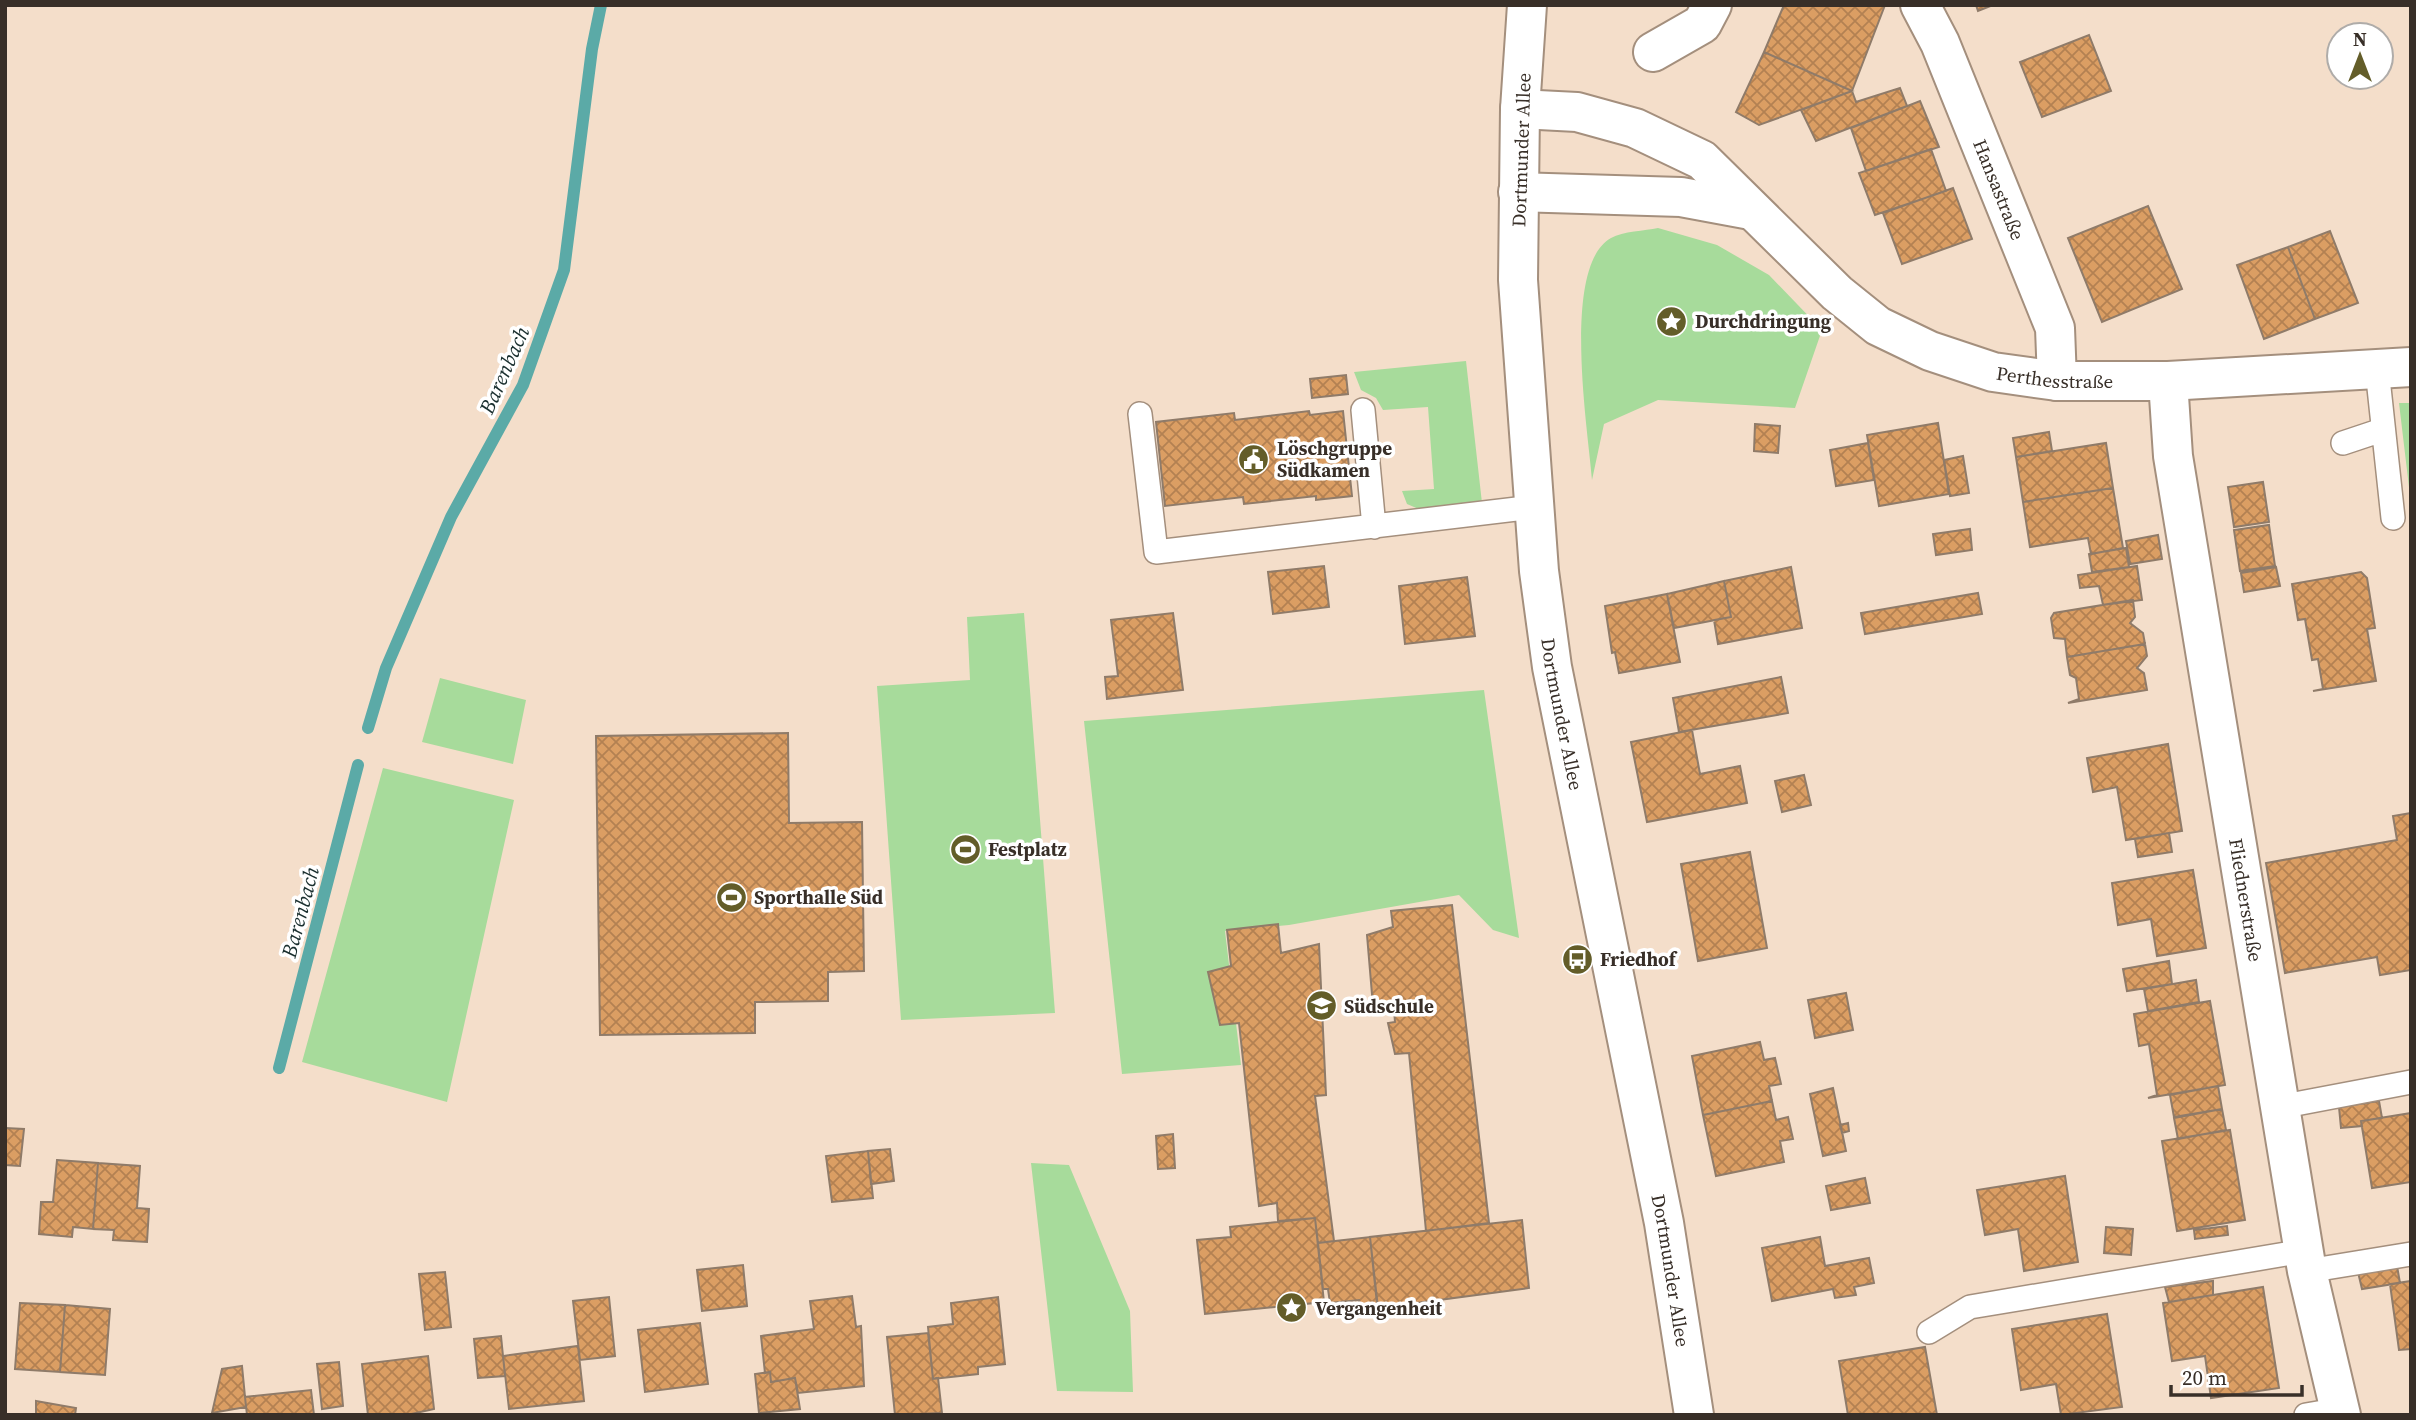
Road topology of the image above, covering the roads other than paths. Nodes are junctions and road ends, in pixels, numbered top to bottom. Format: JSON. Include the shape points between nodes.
{"nodes":[{"id":1,"x":1527,"y":5,"type":"edge"},
{"id":2,"x":1712,"y":5,"type":"edge"},
{"id":3,"x":1920,"y":5,"type":"edge"},
{"id":4,"x":1653,"y":52,"type":"dead end"},
{"id":5,"x":1520,"y":110,"type":"junction"},
{"id":6,"x":1518,"y":192,"type":"junction"},
{"id":7,"x":1751,"y":210,"type":"junction"},
{"id":8,"x":2394,"y":368,"type":"edge"},
{"id":9,"x":2057,"y":381,"type":"junction"},
{"id":10,"x":2168,"y":381,"type":"junction"},
{"id":11,"x":1363,"y":410,"type":"dead end"},
{"id":12,"x":1140,"y":414,"type":"dead end"},
{"id":13,"x":2382,"y":430,"type":"junction"},
{"id":14,"x":2343,"y":443,"type":"dead end"},
{"id":15,"x":1533,"y":507,"type":"junction"},
{"id":16,"x":2393,"y":518,"type":"dead end"},
{"id":17,"x":1374,"y":527,"type":"junction"},
{"id":18,"x":2411,"y":1082,"type":"edge"},
{"id":19,"x":2278,"y":1107,"type":"junction"},
{"id":20,"x":2411,"y":1254,"type":"edge"},
{"id":21,"x":2305,"y":1261,"type":"junction"},
{"id":22,"x":1929,"y":1332,"type":"dead end"},
{"id":23,"x":2329,"y":1413,"type":"edge"},
{"id":24,"x":1693,"y":1415,"type":"edge"}],
"edges":[{"from":1,"to":5,"type":"street","name":"Dortmunder Allee"},
{"from":2,"to":4,"type":"street","via":[[1702,24]]},
{"from":3,"to":9,"type":"street","name":"Hansastraße","via":[[1940,43],[2055,328]]},
{"from":5,"to":6,"type":"street","name":"Dortmunder Allee"},
{"from":5,"to":7,"type":"street","name":"Perthesstraße","via":[[1577,112],[1635,128],[1703,160]]},
{"from":6,"to":7,"type":"street","via":[[1681,197]]},
{"from":6,"to":15,"type":"street","name":"Dortmunder Allee","via":[[1518,280]]},
{"from":7,"to":9,"type":"street","name":"Perthesstraße","via":[[1878,326],[1930,351],[1993,372]]},
{"from":8,"to":10,"type":"street","name":"Perthesstraße"},
{"from":8,"to":13,"type":"lane"},
{"from":9,"to":10,"type":"street","name":"Perthesstraße"},
{"from":10,"to":19,"type":"street","name":"Fliednerstraße","via":[[2173,456]]},
{"from":11,"to":17,"type":"lane"},
{"from":12,"to":17,"type":"lane","via":[[1156,552]]},
{"from":13,"to":14,"type":"lane"},
{"from":13,"to":16,"type":"lane"},
{"from":15,"to":17,"type":"lane"},
{"from":15,"to":24,"type":"street","name":"Dortmunder Allee","via":[[1552,667],[1664,1223]]},
{"from":18,"to":19,"type":"lane"},
{"from":19,"to":21,"type":"street","name":"Fliednerstraße"},
{"from":20,"to":21,"type":"lane"},
{"from":21,"to":22,"type":"lane","via":[[1970,1307]]},
{"from":21,"to":23,"type":"street","name":"Fliednerstraße"}]}
